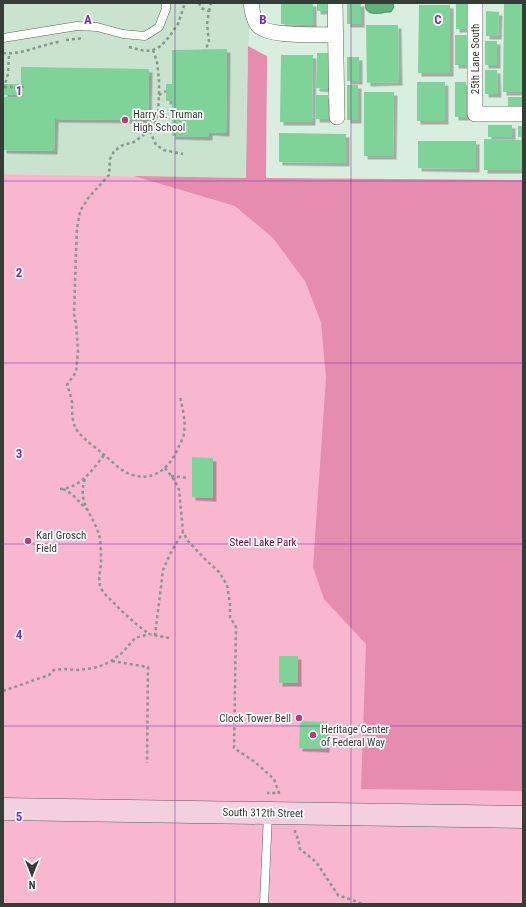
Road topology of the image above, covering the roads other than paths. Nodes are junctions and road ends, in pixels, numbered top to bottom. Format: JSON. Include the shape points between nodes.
{"nodes":[{"id":1,"x":166,"y":3,"type":"edge"},
{"id":2,"x":251,"y":3,"type":"edge"},
{"id":3,"x":335,"y":3,"type":"edge"},
{"id":4,"x":475,"y":3,"type":"edge"},
{"id":5,"x":336,"y":35,"type":"junction"},
{"id":6,"x":3,"y":38,"type":"edge"},
{"id":7,"x":523,"y":114,"type":"edge"},
{"id":8,"x":337,"y":117,"type":"dead end"},
{"id":9,"x":267,"y":803,"type":"junction"},
{"id":10,"x":3,"y":809,"type":"edge"},
{"id":11,"x":523,"y":817,"type":"edge"},
{"id":12,"x":264,"y":904,"type":"edge"}],
"edges":[{"from":1,"to":6,"type":"lane","via":[[159,27],[145,36],[123,34],[98,27],[77,26]]},
{"from":2,"to":5,"type":"street","via":[[257,25],[263,30],[274,33]]},
{"from":3,"to":5,"type":"street"},
{"from":4,"to":7,"type":"street","name":"25th Lane South","via":[[475,114]]},
{"from":5,"to":8,"type":"street"},
{"from":9,"to":10,"type":"street","name":"South 312th Street"},
{"from":9,"to":11,"type":"street","name":"South 312th Street"},
{"from":9,"to":12,"type":"lane"}]}
